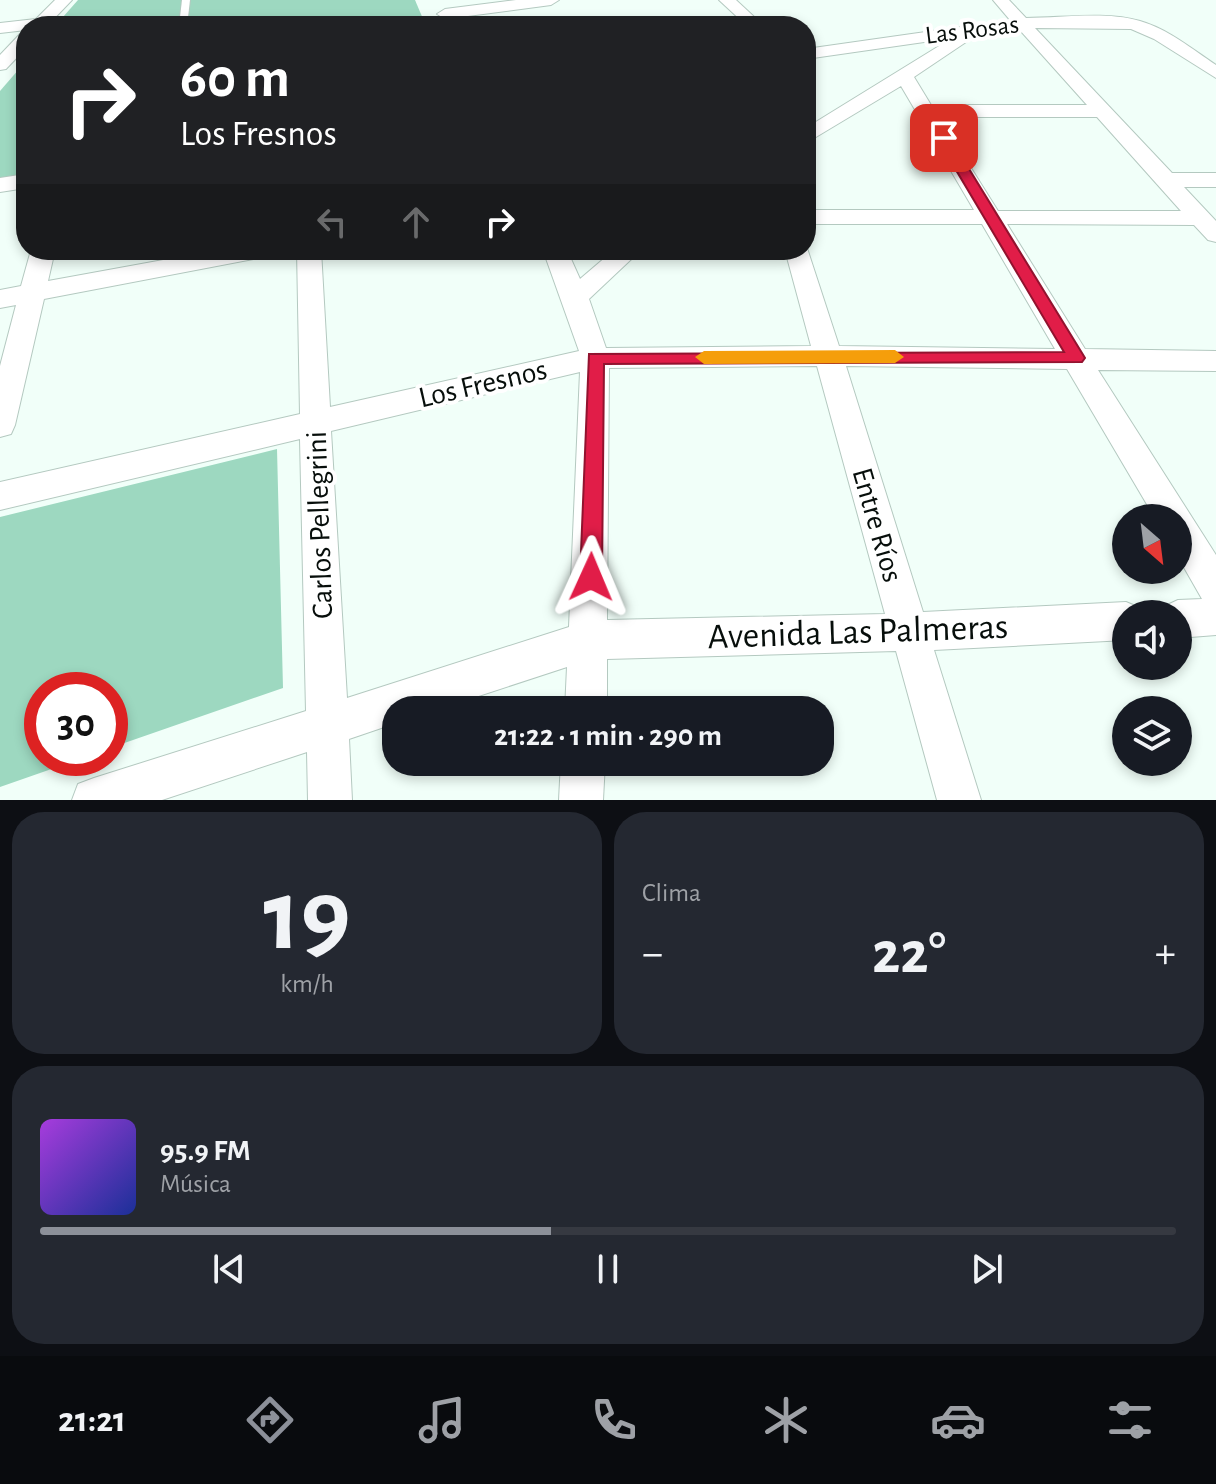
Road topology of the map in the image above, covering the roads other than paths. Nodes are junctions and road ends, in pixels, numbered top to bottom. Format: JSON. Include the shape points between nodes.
{"nodes":[{"id":1,"x":64,"y":0,"type":"edge"},
{"id":2,"x":551,"y":0,"type":"edge"},
{"id":3,"x":727,"y":0,"type":"edge"},
{"id":4,"x":1001,"y":0,"type":"edge"},
{"id":5,"x":445,"y":13,"type":"edge"},
{"id":6,"x":47,"y":16,"type":"edge"},
{"id":7,"x":745,"y":16,"type":"edge"},
{"id":8,"x":1022,"y":23,"type":"junction"},
{"id":9,"x":980,"y":28,"type":"junction"},
{"id":10,"x":16,"y":48,"type":"edge"},
{"id":11,"x":816,"y":53,"type":"edge"},
{"id":12,"x":0,"y":65,"type":"edge"},
{"id":13,"x":1216,"y":73,"type":"edge"},
{"id":14,"x":904,"y":76,"type":"junction"},
{"id":15,"x":928,"y":111,"type":"junction"},
{"id":16,"x":1103,"y":111,"type":"junction"},
{"id":17,"x":816,"y":131,"type":"edge"},
{"id":18,"x":1166,"y":180,"type":"junction"},
{"id":19,"x":1216,"y":180,"type":"edge"},
{"id":20,"x":816,"y":217,"type":"edge"},
{"id":21,"x":992,"y":218,"type":"junction"},
{"id":22,"x":1208,"y":227,"type":"edge"},
{"id":23,"x":41,"y":260,"type":"edge"},
{"id":24,"x":205,"y":260,"type":"edge"},
{"id":25,"x":309,"y":260,"type":"edge"},
{"id":26,"x":559,"y":260,"type":"edge"},
{"id":27,"x":618,"y":260,"type":"edge"},
{"id":28,"x":800,"y":260,"type":"edge"},
{"id":29,"x":33,"y":292,"type":"junction"},
{"id":30,"x":575,"y":297,"type":"junction"},
{"id":31,"x":0,"y":299,"type":"edge"},
{"id":32,"x":830,"y":356,"type":"junction"},
{"id":33,"x":595,"y":358,"type":"junction"},
{"id":34,"x":1076,"y":358,"type":"junction"},
{"id":35,"x":1216,"y":361,"type":"edge"},
{"id":36,"x":316,"y":422,"type":"junction"},
{"id":37,"x":0,"y":425,"type":"edge"},
{"id":38,"x":0,"y":496,"type":"edge"},
{"id":39,"x":1165,"y":504,"type":"edge"},
{"id":40,"x":1192,"y":548,"type":"edge"},
{"id":41,"x":1216,"y":588,"type":"edge"},
{"id":42,"x":1216,"y":617,"type":"edge"},
{"id":43,"x":1192,"y":618,"type":"edge"},
{"id":44,"x":1112,"y":622,"type":"edge"},
{"id":45,"x":907,"y":632,"type":"junction"},
{"id":46,"x":590,"y":640,"type":"junction"},
{"id":47,"x":587,"y":696,"type":"edge"},
{"id":48,"x":327,"y":723,"type":"junction"},
{"id":49,"x":582,"y":776,"type":"edge"},
{"id":50,"x":94,"y":800,"type":"edge"},
{"id":51,"x":330,"y":800,"type":"edge"},
{"id":52,"x":581,"y":800,"type":"edge"},
{"id":53,"x":959,"y":800,"type":"edge"}],
"edges":[{"from":1,"to":6,"type":"street"},
{"from":2,"to":5,"type":"street"},
{"from":3,"to":7,"type":"street"},
{"from":4,"to":8,"type":"street"},
{"from":8,"to":9,"type":"street","name":"Las Rosas"},
{"from":8,"to":13,"type":"street","name":"Las Rosas","via":[[1139,24]]},
{"from":8,"to":16,"type":"street"},
{"from":9,"to":11,"type":"street","name":"Las Rosas"},
{"from":9,"to":14,"type":"street"},
{"from":10,"to":12,"type":"street"},
{"from":14,"to":15,"type":"street"},
{"from":14,"to":17,"type":"street"},
{"from":15,"to":16,"type":"street"},
{"from":15,"to":21,"type":"street"},
{"from":16,"to":18,"type":"street"},
{"from":18,"to":19,"type":"street"},
{"from":18,"to":22,"type":"street"},
{"from":20,"to":21,"type":"street"},
{"from":21,"to":22,"type":"street"},
{"from":21,"to":34,"type":"street"},
{"from":23,"to":29,"type":"street"},
{"from":24,"to":29,"type":"street"},
{"from":25,"to":36,"type":"street","name":"Carlos Pellegrini"},
{"from":26,"to":30,"type":"street"},
{"from":27,"to":30,"type":"street"},
{"from":28,"to":32,"type":"street","name":"Entre Ríos"},
{"from":29,"to":31,"type":"street"},
{"from":29,"to":37,"type":"street"},
{"from":30,"to":33,"type":"street"},
{"from":32,"to":33,"type":"street","name":"Los Fresnos"},
{"from":32,"to":34,"type":"street","name":"Los Fresnos"},
{"from":32,"to":45,"type":"street","name":"Entre Ríos"},
{"from":33,"to":36,"type":"street","name":"Los Fresnos"},
{"from":33,"to":46,"type":"street"},
{"from":34,"to":35,"type":"street","name":"Los Fresnos"},
{"from":34,"to":39,"type":"street"},
{"from":36,"to":38,"type":"street","name":"Los Fresnos"},
{"from":36,"to":48,"type":"street","name":"Carlos Pellegrini"},
{"from":40,"to":41,"type":"street"},
{"from":42,"to":43,"type":"street"},
{"from":44,"to":45,"type":"street","name":"Avenida Las Palmeras"},
{"from":45,"to":46,"type":"street","name":"Avenida Las Palmeras"},
{"from":45,"to":53,"type":"street","name":"Entre Ríos"},
{"from":46,"to":47,"type":"street"},
{"from":46,"to":48,"type":"street","name":"Avenida Las Palmeras"},
{"from":48,"to":50,"type":"street","name":"Avenida Las Palmeras"},
{"from":48,"to":51,"type":"street","name":"Carlos Pellegrini"},
{"from":49,"to":52,"type":"street"}]}
